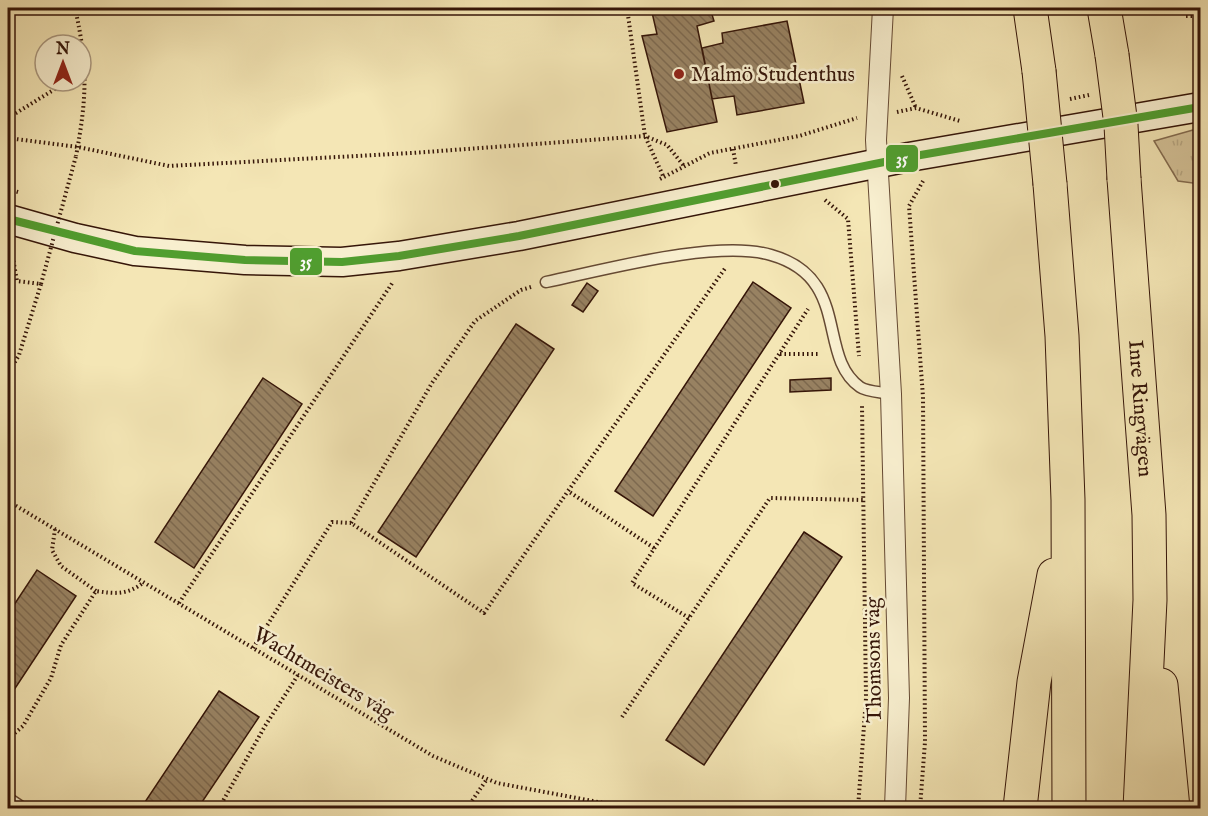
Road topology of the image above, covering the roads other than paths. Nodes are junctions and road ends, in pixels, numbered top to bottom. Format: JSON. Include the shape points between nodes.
{"nodes":[{"id":1,"x":883,"y":8,"type":"edge"},
{"id":2,"x":1030,"y":8,"type":"edge"},
{"id":3,"x":1104,"y":8,"type":"edge"},
{"id":4,"x":1200,"y":107,"type":"edge"},
{"id":5,"x":878,"y":164,"type":"junction"},
{"id":6,"x":8,"y":219,"type":"edge"},
{"id":7,"x":546,"y":282,"type":"road end"},
{"id":8,"x":891,"y":394,"type":"junction"},
{"id":9,"x":1068,"y":500,"type":"junction"},
{"id":10,"x":1150,"y":600,"type":"junction"},
{"id":11,"x":1141,"y":793,"type":"edge"},
{"id":12,"x":1070,"y":794,"type":"edge"},
{"id":13,"x":1173,"y":796,"type":"edge"},
{"id":14,"x":8,"y":798,"type":"edge"},
{"id":15,"x":23,"y":808,"type":"edge"},
{"id":16,"x":895,"y":808,"type":"edge"},
{"id":17,"x":1020,"y":808,"type":"edge"}],
"edges":[{"from":1,"to":5,"type":"street","name":"Thomsons väg"},
{"from":2,"to":9,"type":"highway","bridge":true,"via":[[1062,336]]},
{"from":3,"to":10,"type":"highway","name":"Inre Ringvägen","bridge":true,"via":[[1121,125],[1149,515]]},
{"from":4,"to":5,"type":"street"},
{"from":5,"to":6,"type":"street","via":[[823,177],[661,194],[519,236],[342,262],[135,251]]},
{"from":5,"to":8,"type":"street","name":"Thomsons väg"},
{"from":7,"to":8,"type":"lane","via":[[667,258],[738,249],[772,255],[803,270],[821,289],[845,372],[861,388]]},
{"from":8,"to":16,"type":"street","name":"Thomsons väg","via":[[898,698]]},
{"from":9,"to":12,"type":"highway"},
{"from":9,"to":17,"type":"highway","via":[[1034,682]]},
{"from":10,"to":11,"type":"highway","name":"Inre Ringvägen"},
{"from":10,"to":13,"type":"highway"},
{"from":14,"to":15,"type":"lane"}]}
